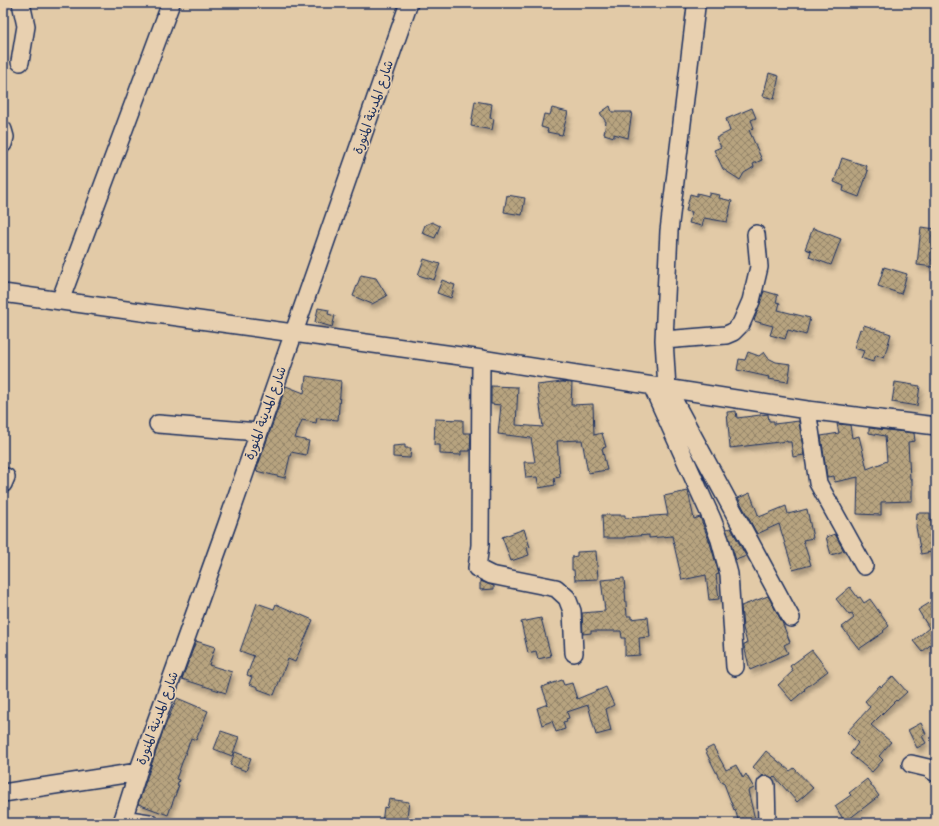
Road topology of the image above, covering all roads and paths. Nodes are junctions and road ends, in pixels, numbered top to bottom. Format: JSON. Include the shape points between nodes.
{"nodes":[{"id":1,"x":21,"y":3,"type":"edge"},
{"id":2,"x":171,"y":3,"type":"edge"},
{"id":3,"x":409,"y":3,"type":"edge"},
{"id":4,"x":696,"y":7,"type":"dead end"},
{"id":5,"x":20,"y":62,"type":"dead end"},
{"id":6,"x":3,"y":130,"type":"edge"},
{"id":7,"x":3,"y":144,"type":"edge"},
{"id":8,"x":756,"y":234,"type":"dead end"},
{"id":9,"x":3,"y":293,"type":"edge"},
{"id":10,"x":60,"y":301,"type":"junction"},
{"id":11,"x":294,"y":333,"type":"junction"},
{"id":12,"x":664,"y":340,"type":"junction"},
{"id":13,"x":481,"y":359,"type":"junction"},
{"id":14,"x":660,"y":387,"type":"junction"},
{"id":15,"x":807,"y":410,"type":"junction"},
{"id":16,"x":158,"y":424,"type":"dead end"},
{"id":17,"x":936,"y":426,"type":"edge"},
{"id":18,"x":258,"y":432,"type":"junction"},
{"id":19,"x":864,"y":566,"type":"dead end"},
{"id":20,"x":791,"y":618,"type":"dead end"},
{"id":21,"x":574,"y":653,"type":"dead end"},
{"id":22,"x":735,"y":667,"type":"dead end"},
{"id":23,"x":911,"y":764,"type":"dead end"},
{"id":24,"x":138,"y":772,"type":"junction"},
{"id":25,"x":936,"y":773,"type":"edge"},
{"id":26,"x":766,"y":785,"type":"dead end"},
{"id":27,"x":3,"y":793,"type":"edge"},
{"id":28,"x":122,"y":821,"type":"edge"},
{"id":29,"x":149,"y":823,"type":"edge"},
{"id":30,"x":767,"y":823,"type":"edge"}],
"edges":[{"from":1,"to":5,"type":"street","via":[[26,26]]},
{"from":2,"to":10,"type":"street"},
{"from":3,"to":11,"type":"street","name":"شارع المدينة المنورة"},
{"from":4,"to":12,"type":"street","via":[[669,231]]},
{"from":6,"to":7,"type":"street"},
{"from":8,"to":12,"type":"street","via":[[759,267],[751,302],[741,324],[726,335]]},
{"from":9,"to":10,"type":"street"},
{"from":10,"to":11,"type":"street"},
{"from":11,"to":13,"type":"street"},
{"from":11,"to":18,"type":"street","name":"شارع المدينة المنورة"},
{"from":12,"to":14,"type":"street"},
{"from":13,"to":14,"type":"street"},
{"from":13,"to":21,"type":"street","via":[[480,545],[477,568],[491,575],[556,588],[567,598],[572,611]]},
{"from":14,"to":15,"type":"street"},
{"from":14,"to":20,"type":"street"},
{"from":14,"to":22,"type":"street","via":[[720,540],[729,574]]},
{"from":15,"to":17,"type":"street"},
{"from":15,"to":19,"type":"street","via":[[818,483]]},
{"from":16,"to":18,"type":"street"},
{"from":18,"to":24,"type":"street","name":"شارع المدينة المنورة"},
{"from":23,"to":25,"type":"street"},
{"from":24,"to":27,"type":"street"},
{"from":24,"to":28,"type":"street","name":"شارع المدينة المنورة"},
{"from":26,"to":30,"type":"street"},
{"from":28,"to":29,"type":"street"}]}
